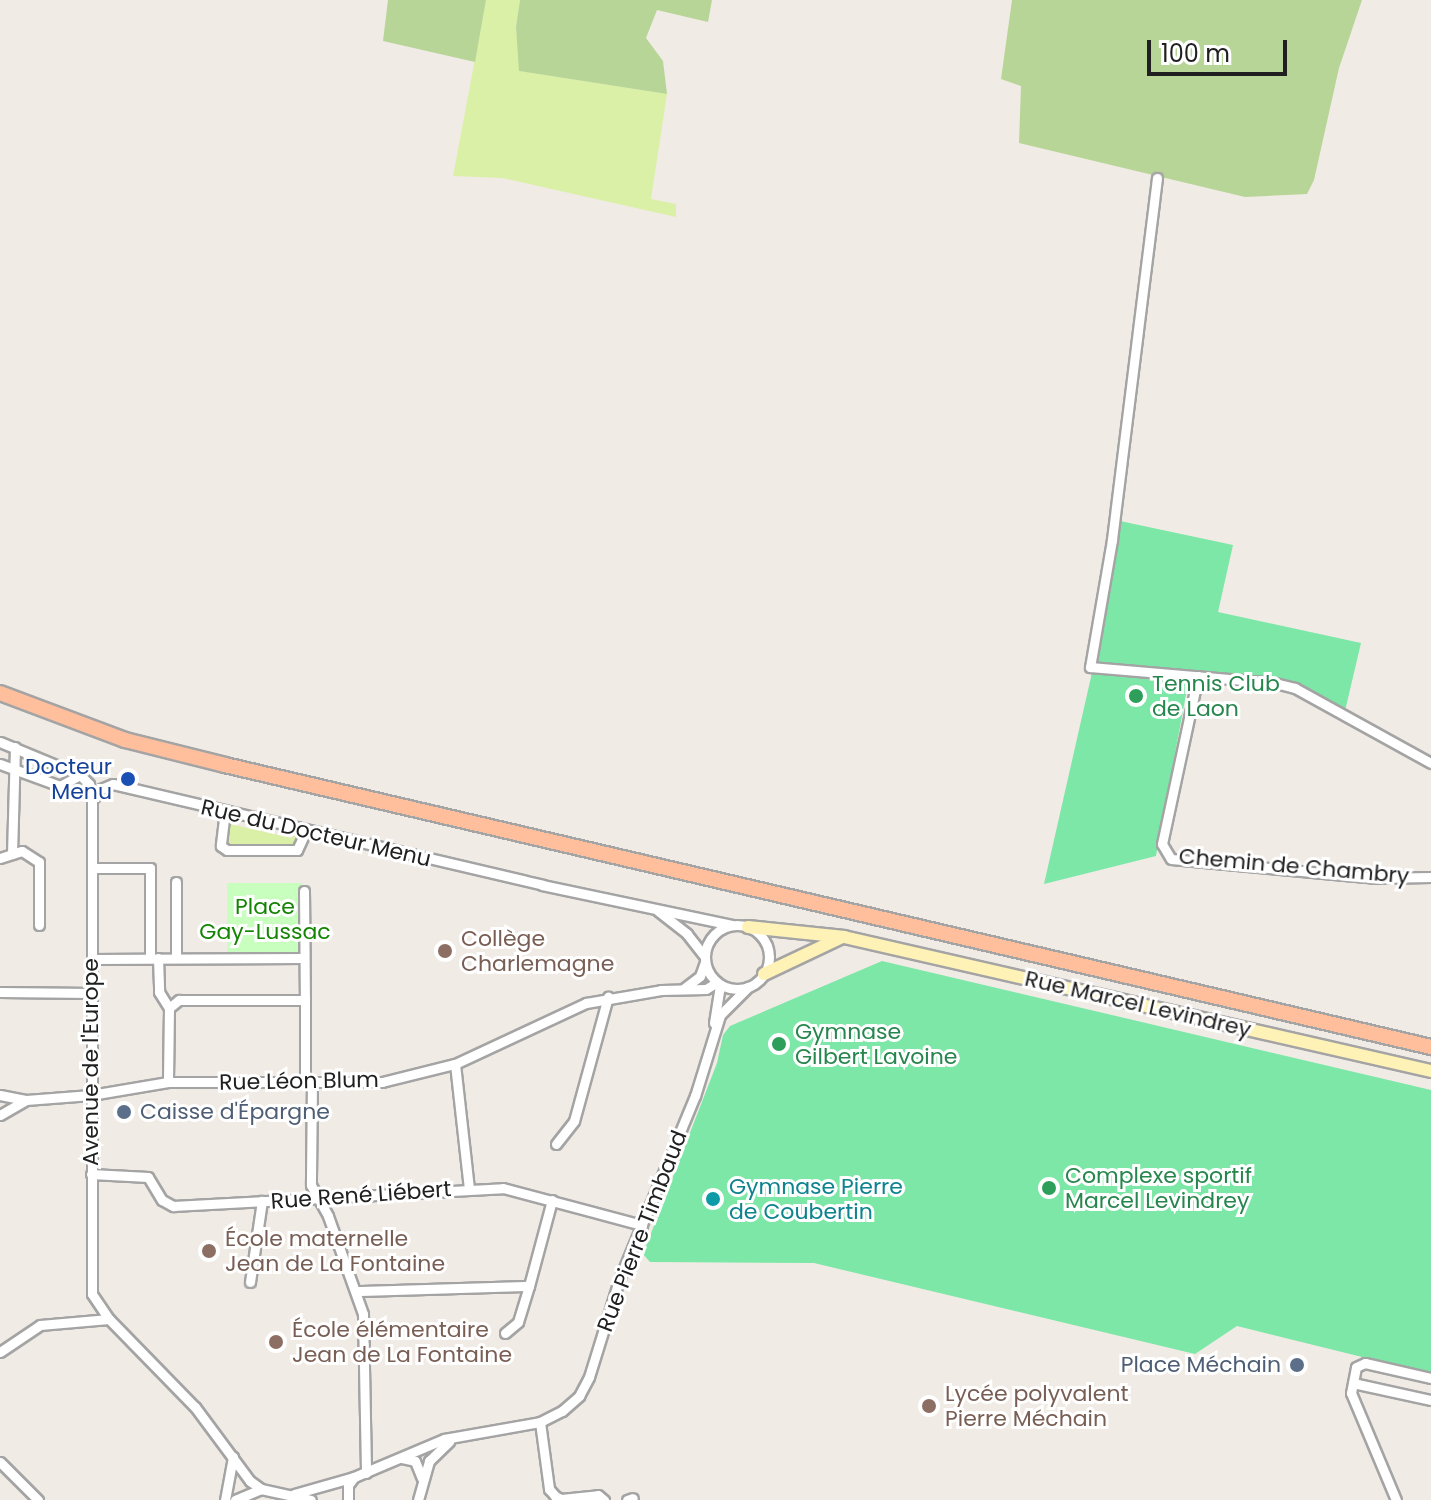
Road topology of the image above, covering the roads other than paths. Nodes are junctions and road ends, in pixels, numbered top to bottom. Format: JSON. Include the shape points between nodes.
{"nodes":[{"id":1,"x":1157,"y":178,"type":"dead end"},
{"id":2,"x":1198,"y":676,"type":"junction"},
{"id":3,"x":0,"y":693,"type":"edge"},
{"id":4,"x":0,"y":742,"type":"edge"},
{"id":5,"x":15,"y":747,"type":"junction"},
{"id":6,"x":1431,"y":763,"type":"edge"},
{"id":7,"x":0,"y":764,"type":"edge"},
{"id":8,"x":13,"y":769,"type":"junction"},
{"id":9,"x":80,"y":775,"type":"junction"},
{"id":10,"x":92,"y":800,"type":"junction"},
{"id":11,"x":225,"y":811,"type":"junction"},
{"id":12,"x":306,"y":831,"type":"junction"},
{"id":13,"x":12,"y":854,"type":"junction"},
{"id":14,"x":0,"y":858,"type":"edge"},
{"id":15,"x":92,"y":868,"type":"junction"},
{"id":16,"x":1431,"y":877,"type":"edge"},
{"id":17,"x":176,"y":882,"type":"dead end"},
{"id":18,"x":304,"y":891,"type":"dead end"},
{"id":19,"x":658,"y":911,"type":"junction"},
{"id":20,"x":39,"y":925,"type":"dead end"},
{"id":21,"x":732,"y":925,"type":"junction"},
{"id":22,"x":748,"y":927,"type":"junction"},
{"id":23,"x":844,"y":937,"type":"junction"},
{"id":24,"x":154,"y":958,"type":"junction"},
{"id":25,"x":176,"y":958,"type":"junction"},
{"id":26,"x":304,"y":958,"type":"junction"},
{"id":27,"x":92,"y":959,"type":"junction"},
{"id":28,"x":705,"y":960,"type":"junction"},
{"id":29,"x":764,"y":974,"type":"junction"},
{"id":30,"x":718,"y":983,"type":"junction"},
{"id":31,"x":748,"y":987,"type":"junction"},
{"id":32,"x":682,"y":989,"type":"junction"},
{"id":33,"x":0,"y":992,"type":"edge"},
{"id":34,"x":92,"y":993,"type":"junction"},
{"id":35,"x":608,"y":997,"type":"junction"},
{"id":36,"x":305,"y":1000,"type":"junction"},
{"id":37,"x":169,"y":1008,"type":"junction"},
{"id":38,"x":715,"y":1010,"type":"junction"},
{"id":39,"x":714,"y":1030,"type":"junction"},
{"id":40,"x":1431,"y":1047,"type":"edge"},
{"id":41,"x":455,"y":1064,"type":"junction"},
{"id":42,"x":1431,"y":1071,"type":"edge"},
{"id":43,"x":168,"y":1082,"type":"junction"},
{"id":44,"x":309,"y":1082,"type":"junction"},
{"id":45,"x":0,"y":1095,"type":"edge"},
{"id":46,"x":91,"y":1095,"type":"junction"},
{"id":47,"x":26,"y":1100,"type":"junction"},
{"id":48,"x":0,"y":1115,"type":"edge"},
{"id":49,"x":556,"y":1144,"type":"dead end"},
{"id":50,"x":91,"y":1174,"type":"junction"},
{"id":51,"x":469,"y":1188,"type":"junction"},
{"id":52,"x":317,"y":1197,"type":"junction"},
{"id":53,"x":552,"y":1200,"type":"junction"},
{"id":54,"x":262,"y":1201,"type":"junction"},
{"id":55,"x":642,"y":1225,"type":"junction"},
{"id":56,"x":250,"y":1282,"type":"dead end"},
{"id":57,"x":529,"y":1286,"type":"junction"},
{"id":58,"x":357,"y":1291,"type":"junction"},
{"id":59,"x":109,"y":1319,"type":"junction"},
{"id":60,"x":505,"y":1333,"type":"dead end"},
{"id":61,"x":0,"y":1352,"type":"edge"},
{"id":62,"x":1431,"y":1378,"type":"edge"},
{"id":63,"x":1353,"y":1383,"type":"junction"},
{"id":64,"x":1431,"y":1400,"type":"edge"},
{"id":65,"x":540,"y":1422,"type":"junction"},
{"id":66,"x":457,"y":1439,"type":"junction"},
{"id":67,"x":233,"y":1457,"type":"junction"},
{"id":68,"x":400,"y":1458,"type":"junction"},
{"id":69,"x":0,"y":1462,"type":"edge"},
{"id":70,"x":366,"y":1473,"type":"junction"},
{"id":71,"x":354,"y":1477,"type":"junction"},
{"id":72,"x":421,"y":1486,"type":"junction"},
{"id":73,"x":261,"y":1489,"type":"junction"},
{"id":74,"x":291,"y":1495,"type":"junction"},
{"id":75,"x":38,"y":1500,"type":"edge"},
{"id":76,"x":225,"y":1500,"type":"edge"},
{"id":77,"x":235,"y":1500,"type":"edge"},
{"id":78,"x":260,"y":1500,"type":"edge"},
{"id":79,"x":311,"y":1500,"type":"edge"},
{"id":80,"x":348,"y":1500,"type":"edge"},
{"id":81,"x":418,"y":1500,"type":"edge"},
{"id":82,"x":604,"y":1500,"type":"edge"},
{"id":83,"x":1396,"y":1500,"type":"edge"}],
"edges":[{"from":1,"to":2,"type":"street","via":[[1112,540],[1090,667]]},
{"from":2,"to":6,"type":"street","via":[[1295,688]]},
{"from":2,"to":16,"type":"street","name":"Chemin de Chambry","via":[[1162,844],[1171,859],[1374,878]]},
{"from":3,"to":40,"type":"main road","via":[[93,729],[196,758]]},
{"from":4,"to":5,"type":"street"},
{"from":5,"to":8,"type":"street"},
{"from":5,"to":9,"type":"street"},
{"from":7,"to":8,"type":"street"},
{"from":8,"to":9,"type":"street","via":[[60,786]]},
{"from":8,"to":13,"type":"street"},
{"from":9,"to":10,"type":"street","via":[[89,784]]},
{"from":10,"to":11,"type":"street","name":"Rue du Docteur Menu","via":[[113,784]]},
{"from":10,"to":15,"type":"street","name":"Avenue de l'Europe"},
{"from":11,"to":12,"type":"street","name":"Rue du Docteur Menu"},
{"from":11,"to":12,"type":"street","via":[[221,846],[227,850],[297,850]]},
{"from":12,"to":19,"type":"street","name":"Rue du Docteur Menu"},
{"from":13,"to":14,"type":"street"},
{"from":13,"to":20,"type":"street","via":[[22,851],[39,862]]},
{"from":15,"to":24,"type":"street","via":[[150,868]]},
{"from":15,"to":27,"type":"street","name":"Avenue de l'Europe"},
{"from":17,"to":25,"type":"street"},
{"from":18,"to":26,"type":"street"},
{"from":19,"to":21,"type":"street","name":"Rue du Docteur Menu"},
{"from":19,"to":28,"type":"street","name":"Rue du Docteur Menu","via":[[687,934]]},
{"from":21,"to":22,"type":"street"},
{"from":21,"to":28,"type":"street","via":[[710,940]]},
{"from":22,"to":23,"type":"street","name":"Rue Marcel Levindrey"},
{"from":22,"to":29,"type":"street","via":[[767,947]]},
{"from":23,"to":29,"type":"street"},
{"from":23,"to":42,"type":"street","name":"Rue Marcel Levindrey"},
{"from":24,"to":25,"type":"street"},
{"from":24,"to":27,"type":"street"},
{"from":24,"to":37,"type":"street","via":[[159,992]]},
{"from":25,"to":26,"type":"street"},
{"from":26,"to":36,"type":"street"},
{"from":27,"to":34,"type":"street","name":"Avenue de l'Europe"},
{"from":28,"to":30,"type":"street"},
{"from":28,"to":32,"type":"street","via":[[700,976]]},
{"from":29,"to":31,"type":"street"},
{"from":30,"to":31,"type":"street"},
{"from":30,"to":32,"type":"street","name":"Rue Léon Blum"},
{"from":30,"to":38,"type":"street","name":"Rue Pierre Timbaud"},
{"from":31,"to":39,"type":"street","name":"Rue Pierre Timbaud","via":[[727,1006]]},
{"from":32,"to":35,"type":"street","name":"Rue Léon Blum"},
{"from":32,"to":38,"type":"street","via":[[702,992]]},
{"from":33,"to":34,"type":"street"},
{"from":34,"to":46,"type":"street","name":"Avenue de l'Europe"},
{"from":35,"to":41,"type":"street","name":"Rue Léon Blum"},
{"from":35,"to":49,"type":"street","via":[[574,1121]]},
{"from":36,"to":37,"type":"street","via":[[179,1000]]},
{"from":36,"to":44,"type":"street"},
{"from":37,"to":43,"type":"street"},
{"from":38,"to":39,"type":"street","name":"Rue Pierre Timbaud"},
{"from":39,"to":55,"type":"street","name":"Rue Pierre Timbaud","via":[[695,1096]]},
{"from":41,"to":44,"type":"street","name":"Rue Léon Blum","via":[[382,1082]]},
{"from":41,"to":51,"type":"street"},
{"from":43,"to":44,"type":"street","name":"Rue Léon Blum"},
{"from":43,"to":46,"type":"street","name":"Rue Léon Blum"},
{"from":44,"to":52,"type":"street","via":[[309,1173]]},
{"from":45,"to":47,"type":"street"},
{"from":46,"to":47,"type":"street","name":"Rue Léon Blum"},
{"from":46,"to":50,"type":"street","name":"Avenue de l'Europe"},
{"from":47,"to":48,"type":"street","name":"Rue Léon Blum"},
{"from":50,"to":54,"type":"street","name":"Rue René Liébert","via":[[148,1177],[162,1200],[173,1206]]},
{"from":50,"to":59,"type":"street","name":"Avenue de l'Europe","via":[[90,1285]]},
{"from":51,"to":52,"type":"street","name":"Rue René Liébert"},
{"from":51,"to":53,"type":"street","name":"Rue René Liébert","via":[[515,1189]]},
{"from":52,"to":54,"type":"street","name":"Rue René Liébert"},
{"from":52,"to":58,"type":"street"},
{"from":53,"to":55,"type":"street","name":"Rue René Liébert"},
{"from":53,"to":57,"type":"street"},
{"from":54,"to":56,"type":"street"},
{"from":55,"to":65,"type":"street","name":"Rue Pierre Timbaud","via":[[584,1387],[562,1411]]},
{"from":57,"to":58,"type":"street"},
{"from":57,"to":60,"type":"street","via":[[518,1322]]},
{"from":58,"to":70,"type":"street","via":[[363,1314]]},
{"from":59,"to":61,"type":"street","via":[[40,1325]]},
{"from":59,"to":67,"type":"street","name":"Avenue de l'Europe","via":[[187,1397]]},
{"from":62,"to":63,"type":"street","via":[[1365,1363],[1356,1367]]},
{"from":63,"to":64,"type":"street"},
{"from":63,"to":83,"type":"street","via":[[1351,1393]]},
{"from":65,"to":66,"type":"street","name":"Rue Pierre Timbaud"},
{"from":65,"to":82,"type":"street","via":[[549,1489],[561,1499],[598,1495]]},
{"from":66,"to":68,"type":"street","name":"Rue Pierre Timbaud","via":[[429,1444]]},
{"from":66,"to":72,"type":"street","via":[[435,1453]]},
{"from":67,"to":73,"type":"street","name":"Avenue de l'Europe"},
{"from":67,"to":76,"type":"street"},
{"from":68,"to":70,"type":"street","name":"Rue Pierre Timbaud"},
{"from":68,"to":72,"type":"street","via":[[419,1465]]},
{"from":69,"to":75,"type":"street"},
{"from":70,"to":71,"type":"street","name":"Rue Pierre Timbaud"},
{"from":71,"to":74,"type":"street","name":"Rue Pierre Timbaud"},
{"from":71,"to":80,"type":"street"},
{"from":72,"to":81,"type":"street"},
{"from":73,"to":74,"type":"street"},
{"from":73,"to":77,"type":"street"},
{"from":73,"to":78,"type":"street"},
{"from":74,"to":79,"type":"street"}]}
